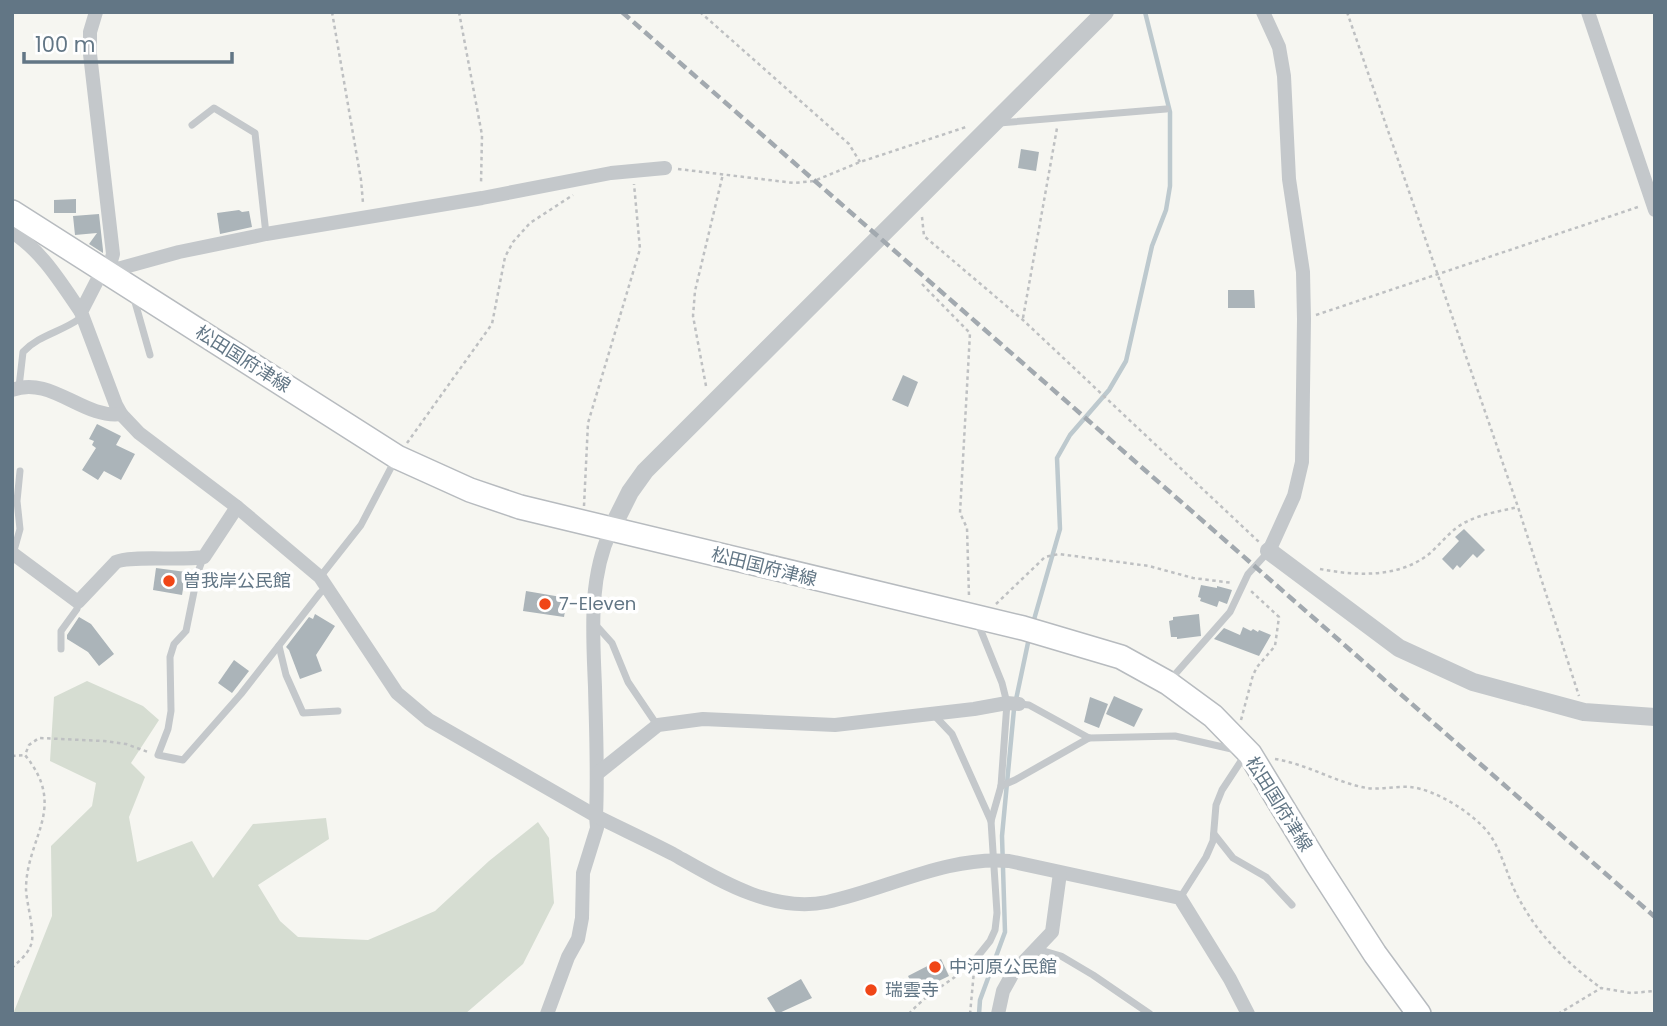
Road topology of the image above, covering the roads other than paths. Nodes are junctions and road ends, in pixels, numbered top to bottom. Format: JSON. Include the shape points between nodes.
{"nodes":[{"id":1,"x":96,"y":12,"type":"edge"},
{"id":2,"x":1105,"y":12,"type":"edge"},
{"id":3,"x":1264,"y":12,"type":"edge"},
{"id":4,"x":1588,"y":12,"type":"edge"},
{"id":5,"x":1166,"y":109,"type":"dead end"},
{"id":6,"x":994,"y":124,"type":"junction"},
{"id":7,"x":192,"y":125,"type":"dead end"},
{"id":8,"x":665,"y":168,"type":"road end"},
{"id":9,"x":1653,"y":206,"type":"edge"},
{"id":10,"x":12,"y":212,"type":"edge"},
{"id":11,"x":12,"y":232,"type":"edge"},
{"id":12,"x":266,"y":233,"type":"junction"},
{"id":13,"x":102,"y":271,"type":"junction"},
{"id":14,"x":131,"y":288,"type":"junction"},
{"id":15,"x":81,"y":312,"type":"junction"},
{"id":16,"x":150,"y":355,"type":"dead end"},
{"id":17,"x":15,"y":388,"type":"edge"},
{"id":18,"x":121,"y":414,"type":"junction"},
{"id":19,"x":397,"y":457,"type":"junction"},
{"id":20,"x":20,"y":471,"type":"dead end"},
{"id":21,"x":237,"y":506,"type":"junction"},
{"id":22,"x":611,"y":530,"type":"junction"},
{"id":23,"x":1269,"y":551,"type":"junction"},
{"id":24,"x":13,"y":553,"type":"edge"},
{"id":25,"x":204,"y":557,"type":"junction"},
{"id":26,"x":324,"y":582,"type":"junction"},
{"id":27,"x":78,"y":602,"type":"junction"},
{"id":28,"x":975,"y":617,"type":"junction"},
{"id":29,"x":592,"y":622,"type":"junction"},
{"id":30,"x":279,"y":646,"type":"junction"},
{"id":31,"x":61,"y":649,"type":"dead end"},
{"id":32,"x":1168,"y":682,"type":"junction"},
{"id":33,"x":1012,"y":704,"type":"junction"},
{"id":34,"x":338,"y":711,"type":"dead end"},
{"id":35,"x":933,"y":714,"type":"junction"},
{"id":36,"x":1655,"y":718,"type":"edge"},
{"id":37,"x":658,"y":726,"type":"junction"},
{"id":38,"x":1089,"y":738,"type":"junction"},
{"id":39,"x":1244,"y":749,"type":"junction"},
{"id":40,"x":598,"y":773,"type":"junction"},
{"id":41,"x":1001,"y":786,"type":"junction"},
{"id":42,"x":596,"y":816,"type":"junction"},
{"id":43,"x":991,"y":821,"type":"junction"},
{"id":44,"x":1214,"y":834,"type":"junction"},
{"id":45,"x":993,"y":860,"type":"junction"},
{"id":46,"x":1060,"y":873,"type":"junction"},
{"id":47,"x":1180,"y":898,"type":"junction"},
{"id":48,"x":1292,"y":905,"type":"dead end"},
{"id":49,"x":1037,"y":948,"type":"junction"},
{"id":50,"x":974,"y":961,"type":"road end"},
{"id":51,"x":547,"y":1014,"type":"edge"},
{"id":52,"x":998,"y":1014,"type":"edge"},
{"id":53,"x":1150,"y":1014,"type":"edge"},
{"id":54,"x":1248,"y":1014,"type":"edge"},
{"id":55,"x":1419,"y":1014,"type":"edge"}],
"edges":[{"from":1,"to":13,"type":"street","via":[[90,54],[113,254]]},
{"from":2,"to":6,"type":"street"},
{"from":3,"to":23,"type":"street","via":[[1279,47],[1284,76],[1304,318],[1302,463],[1294,495]]},
{"from":4,"to":9,"type":"street"},
{"from":5,"to":6,"type":"lane"},
{"from":6,"to":22,"type":"street","via":[[645,471]]},
{"from":7,"to":12,"type":"lane","via":[[214,108],[255,133]]},
{"from":8,"to":12,"type":"street"},
{"from":10,"to":13,"type":"main road","name":"松田国府津線"},
{"from":11,"to":15,"type":"street","via":[[32,247]]},
{"from":12,"to":13,"type":"street"},
{"from":13,"to":14,"type":"main road","name":"松田国府津線"},
{"from":13,"to":15,"type":"street"},
{"from":14,"to":16,"type":"lane"},
{"from":14,"to":19,"type":"main road","name":"松田国府津線"},
{"from":15,"to":17,"type":"lane","via":[[68,327],[38,339],[23,352]]},
{"from":15,"to":18,"type":"street"},
{"from":17,"to":18,"type":"street","via":[[49,391],[101,414]]},
{"from":18,"to":21,"type":"street","via":[[139,433]]},
{"from":19,"to":22,"type":"main road","name":"松田国府津線","via":[[470,490]]},
{"from":19,"to":26,"type":"lane"},
{"from":20,"to":24,"type":"lane","via":[[20,528]]},
{"from":21,"to":25,"type":"street"},
{"from":21,"to":26,"type":"street"},
{"from":22,"to":28,"type":"main road","name":"松田国府津線"},
{"from":22,"to":29,"type":"street","via":[[595,582]]},
{"from":23,"to":32,"type":"lane","via":[[1248,574],[1230,612]]},
{"from":23,"to":36,"type":"street","via":[[1399,648],[1472,682],[1584,712]]},
{"from":24,"to":27,"type":"street"},
{"from":25,"to":27,"type":"street","via":[[123,558]]},
{"from":25,"to":30,"type":"lane","via":[[186,631],[170,657],[170,720],[158,755],[183,760]]},
{"from":26,"to":30,"type":"lane"},
{"from":26,"to":42,"type":"street","via":[[397,694],[429,720]]},
{"from":27,"to":31,"type":"lane","via":[[61,631]]},
{"from":28,"to":32,"type":"main road","name":"松田国府津線","via":[[1121,657]]},
{"from":28,"to":33,"type":"lane"},
{"from":29,"to":37,"type":"lane","via":[[612,643],[628,682]]},
{"from":29,"to":40,"type":"street"},
{"from":30,"to":34,"type":"lane","via":[[303,713]]},
{"from":32,"to":39,"type":"main road","name":"松田国府津線","via":[[1213,716]]},
{"from":33,"to":35,"type":"street"},
{"from":33,"to":38,"type":"lane","via":[[1029,705]]},
{"from":33,"to":41,"type":"lane"},
{"from":35,"to":37,"type":"street","via":[[835,725],[703,719]]},
{"from":35,"to":43,"type":"lane","via":[[952,733]]},
{"from":37,"to":40,"type":"street"},
{"from":38,"to":39,"type":"lane","via":[[1175,736]]},
{"from":38,"to":41,"type":"lane"},
{"from":39,"to":44,"type":"lane","via":[[1216,805]]},
{"from":39,"to":55,"type":"main road","name":"松田国府津線"},
{"from":40,"to":42,"type":"street"},
{"from":41,"to":43,"type":"lane"},
{"from":42,"to":45,"type":"street","via":[[721,883],[789,903],[824,902],[925,872]]},
{"from":42,"to":51,"type":"street","via":[[597,828],[583,873],[578,939]]},
{"from":43,"to":45,"type":"lane"},
{"from":44,"to":47,"type":"lane","via":[[1206,857]]},
{"from":44,"to":48,"type":"lane","via":[[1233,858],[1266,877]]},
{"from":45,"to":46,"type":"street"},
{"from":45,"to":50,"type":"lane","via":[[995,930]]},
{"from":46,"to":47,"type":"street"},
{"from":46,"to":49,"type":"street","via":[[1052,932]]},
{"from":47,"to":54,"type":"street"},
{"from":49,"to":52,"type":"street","via":[[1013,973]]},
{"from":49,"to":53,"type":"lane","via":[[1061,956]]}]}
